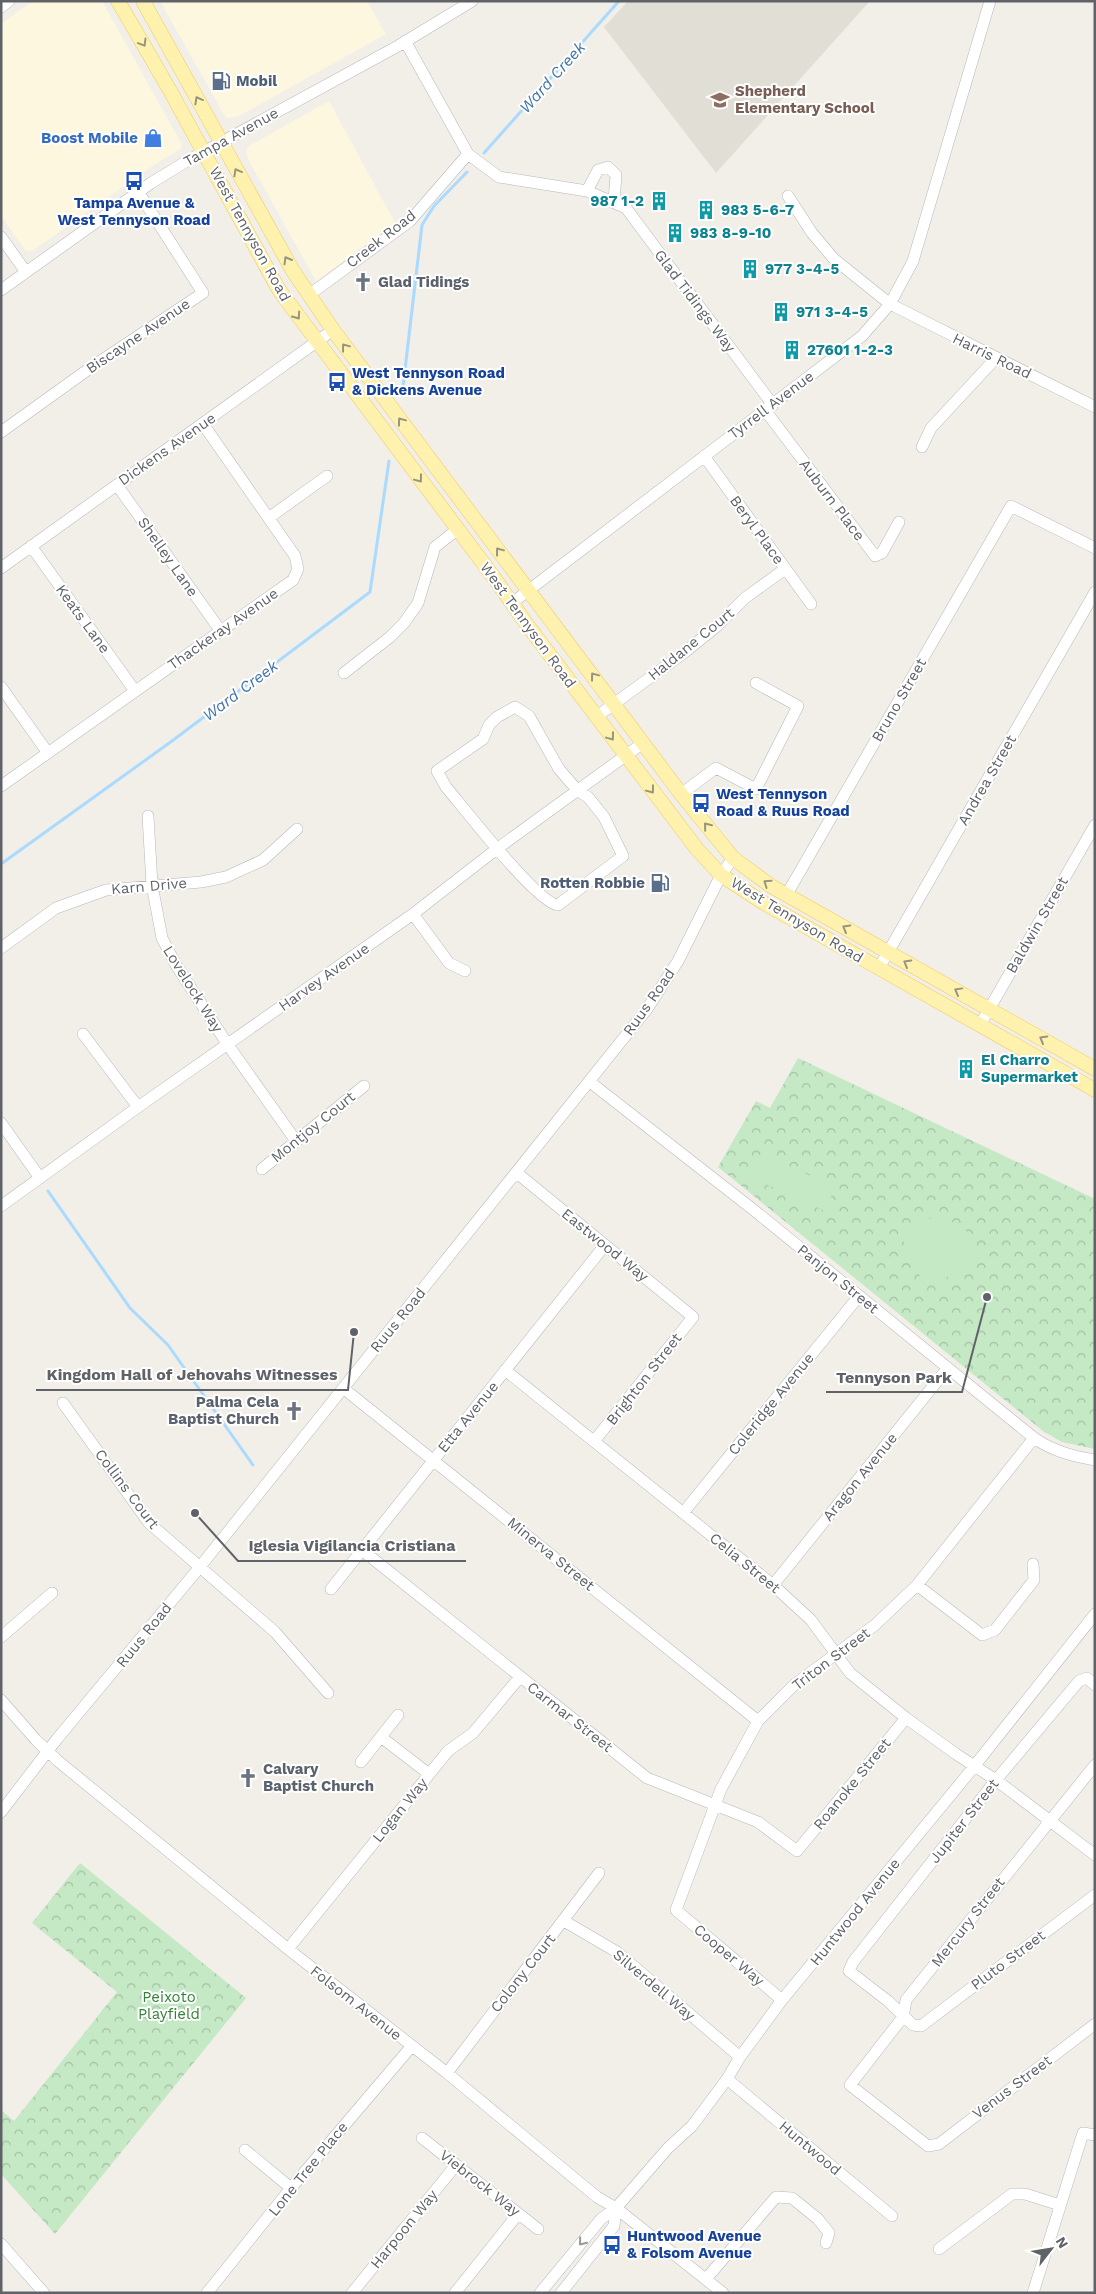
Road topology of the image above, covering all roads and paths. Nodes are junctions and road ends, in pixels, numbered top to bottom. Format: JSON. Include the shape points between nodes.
{"nodes":[{"id":1,"x":9,"y":1,"type":"edge"},
{"id":2,"x":118,"y":1,"type":"edge"},
{"id":3,"x":143,"y":1,"type":"edge"},
{"id":4,"x":472,"y":1,"type":"edge"},
{"id":5,"x":990,"y":1,"type":"edge"},
{"id":6,"x":1,"y":7,"type":"edge"},
{"id":7,"x":405,"y":41,"type":"junction"},
{"id":8,"x":221,"y":143,"type":"junction"},
{"id":9,"x":204,"y":152,"type":"junction"},
{"id":10,"x":468,"y":154,"type":"junction"},
{"id":11,"x":587,"y":191,"type":"junction"},
{"id":12,"x":138,"y":193,"type":"junction"},
{"id":13,"x":788,"y":196,"type":"dead end"},
{"id":14,"x":614,"y":201,"type":"junction"},
{"id":15,"x":1,"y":237,"type":"edge"},
{"id":16,"x":26,"y":272,"type":"junction"},
{"id":17,"x":1,"y":290,"type":"edge"},
{"id":18,"x":308,"y":295,"type":"junction"},
{"id":19,"x":890,"y":304,"type":"junction"},
{"id":20,"x":333,"y":330,"type":"junction"},
{"id":21,"x":316,"y":342,"type":"junction"},
{"id":22,"x":996,"y":358,"type":"junction"},
{"id":23,"x":769,"y":407,"type":"junction"},
{"id":24,"x":1095,"y":407,"type":"edge"},
{"id":25,"x":203,"y":424,"type":"junction"},
{"id":26,"x":1,"y":432,"type":"edge"},
{"id":27,"x":922,"y":447,"type":"dead end"},
{"id":28,"x":704,"y":456,"type":"junction"},
{"id":29,"x":327,"y":476,"type":"dead end"},
{"id":30,"x":117,"y":485,"type":"junction"},
{"id":31,"x":270,"y":517,"type":"junction"},
{"id":32,"x":899,"y":522,"type":"dead end"},
{"id":33,"x":458,"y":529,"type":"junction"},
{"id":34,"x":31,"y":546,"type":"junction"},
{"id":35,"x":1095,"y":548,"type":"edge"},
{"id":36,"x":1,"y":568,"type":"edge"},
{"id":37,"x":785,"y":569,"type":"junction"},
{"id":38,"x":528,"y":590,"type":"junction"},
{"id":39,"x":1095,"y":592,"type":"edge"},
{"id":40,"x":512,"y":604,"type":"junction"},
{"id":41,"x":810,"y":604,"type":"dead end"},
{"id":42,"x":220,"y":630,"type":"junction"},
{"id":43,"x":344,"y":673,"type":"dead end"},
{"id":44,"x":756,"y":683,"type":"dead end"},
{"id":45,"x":1,"y":687,"type":"edge"},
{"id":46,"x":135,"y":691,"type":"junction"},
{"id":47,"x":615,"y":704,"type":"junction"},
{"id":48,"x":596,"y":717,"type":"junction"},
{"id":49,"x":644,"y":743,"type":"junction"},
{"id":50,"x":48,"y":753,"type":"junction"},
{"id":51,"x":626,"y":756,"type":"junction"},
{"id":52,"x":1,"y":786,"type":"edge"},
{"id":53,"x":577,"y":790,"type":"junction"},
{"id":54,"x":681,"y":794,"type":"junction"},
{"id":55,"x":148,"y":816,"type":"dead end"},
{"id":56,"x":1095,"y":825,"type":"edge"},
{"id":57,"x":297,"y":829,"type":"dead end"},
{"id":58,"x":498,"y":848,"type":"junction"},
{"id":59,"x":733,"y":858,"type":"junction"},
{"id":60,"x":721,"y":875,"type":"junction"},
{"id":61,"x":152,"y":885,"type":"junction"},
{"id":62,"x":787,"y":894,"type":"junction"},
{"id":63,"x":413,"y":914,"type":"junction"},
{"id":64,"x":1,"y":948,"type":"edge"},
{"id":65,"x":888,"y":952,"type":"junction"},
{"id":66,"x":879,"y":968,"type":"junction"},
{"id":67,"x":465,"y":971,"type":"dead end"},
{"id":68,"x":989,"y":1009,"type":"junction"},
{"id":69,"x":980,"y":1025,"type":"junction"},
{"id":70,"x":82,"y":1034,"type":"dead end"},
{"id":71,"x":228,"y":1045,"type":"junction"},
{"id":72,"x":1095,"y":1069,"type":"edge"},
{"id":73,"x":590,"y":1082,"type":"junction"},
{"id":74,"x":364,"y":1086,"type":"dead end"},
{"id":75,"x":1095,"y":1090,"type":"edge"},
{"id":76,"x":138,"y":1107,"type":"junction"},
{"id":77,"x":1,"y":1123,"type":"edge"},
{"id":78,"x":296,"y":1141,"type":"junction"},
{"id":79,"x":262,"y":1169,"type":"dead end"},
{"id":80,"x":517,"y":1173,"type":"junction"},
{"id":81,"x":40,"y":1178,"type":"junction"},
{"id":82,"x":1,"y":1206,"type":"edge"},
{"id":83,"x":605,"y":1245,"type":"junction"},
{"id":84,"x":859,"y":1296,"type":"junction"},
{"id":85,"x":693,"y":1317,"type":"joint"},
{"id":86,"x":947,"y":1369,"type":"junction"},
{"id":87,"x":505,"y":1370,"type":"junction"},
{"id":88,"x":343,"y":1388,"type":"junction"},
{"id":89,"x":63,"y":1403,"type":"dead end"},
{"id":90,"x":1034,"y":1438,"type":"junction"},
{"id":91,"x":595,"y":1440,"type":"junction"},
{"id":92,"x":433,"y":1460,"type":"junction"},
{"id":93,"x":1095,"y":1460,"type":"edge"},
{"id":94,"x":683,"y":1513,"type":"junction"},
{"id":95,"x":362,"y":1550,"type":"junction"},
{"id":96,"x":1033,"y":1564,"type":"dead end"},
{"id":97,"x":199,"y":1568,"type":"junction"},
{"id":98,"x":773,"y":1584,"type":"junction"},
{"id":99,"x":917,"y":1585,"type":"junction"},
{"id":100,"x":331,"y":1588,"type":"dead end"},
{"id":101,"x":52,"y":1593,"type":"dead end"},
{"id":102,"x":1095,"y":1614,"type":"edge"},
{"id":103,"x":1,"y":1637,"type":"edge"},
{"id":104,"x":836,"y":1653,"type":"junction"},
{"id":105,"x":520,"y":1677,"type":"junction"},
{"id":106,"x":1091,"y":1681,"type":"edge"},
{"id":107,"x":328,"y":1693,"type":"dead end"},
{"id":108,"x":1,"y":1700,"type":"edge"},
{"id":109,"x":398,"y":1715,"type":"dead end"},
{"id":110,"x":906,"y":1718,"type":"junction"},
{"id":111,"x":758,"y":1721,"type":"junction"},
{"id":112,"x":381,"y":1737,"type":"junction"},
{"id":113,"x":48,"y":1753,"type":"junction"},
{"id":114,"x":360,"y":1762,"type":"dead end"},
{"id":115,"x":974,"y":1766,"type":"junction"},
{"id":116,"x":1094,"y":1766,"type":"edge"},
{"id":117,"x":429,"y":1774,"type":"junction"},
{"id":118,"x":996,"y":1780,"type":"junction"},
{"id":119,"x":715,"y":1804,"type":"junction"},
{"id":120,"x":1,"y":1812,"type":"edge"},
{"id":121,"x":1049,"y":1820,"type":"junction"},
{"id":122,"x":797,"y":1851,"type":"joint"},
{"id":123,"x":1095,"y":1856,"type":"edge"},
{"id":124,"x":599,"y":1874,"type":"dead end"},
{"id":125,"x":1095,"y":1895,"type":"edge"},
{"id":126,"x":676,"y":1910,"type":"joint"},
{"id":127,"x":564,"y":1921,"type":"junction"},
{"id":128,"x":288,"y":1949,"type":"junction"},
{"id":129,"x":782,"y":2000,"type":"junction"},
{"id":130,"x":902,"y":2017,"type":"junction"},
{"id":131,"x":1095,"y":2024,"type":"edge"},
{"id":132,"x":411,"y":2047,"type":"junction"},
{"id":133,"x":740,"y":2057,"type":"junction"},
{"id":134,"x":447,"y":2073,"type":"junction"},
{"id":135,"x":727,"y":2079,"type":"junction"},
{"id":136,"x":1089,"y":2134,"type":"edge"},
{"id":137,"x":422,"y":2138,"type":"dead end"},
{"id":138,"x":928,"y":2146,"type":"joint"},
{"id":139,"x":245,"y":2150,"type":"dead end"},
{"id":140,"x":456,"y":2164,"type":"junction"},
{"id":141,"x":292,"y":2188,"type":"junction"},
{"id":142,"x":1060,"y":2205,"type":"junction"},
{"id":143,"x":616,"y":2208,"type":"junction"},
{"id":144,"x":518,"y":2214,"type":"junction"},
{"id":145,"x":892,"y":2216,"type":"dead end"},
{"id":146,"x":538,"y":2229,"type":"dead end"},
{"id":147,"x":826,"y":2243,"type":"dead end"},
{"id":148,"x":1,"y":2244,"type":"edge"},
{"id":149,"x":939,"y":2249,"type":"dead end"},
{"id":150,"x":706,"y":2279,"type":"junction"},
{"id":151,"x":44,"y":2293,"type":"edge"},
{"id":152,"x":207,"y":2293,"type":"edge"},
{"id":153,"x":352,"y":2293,"type":"edge"},
{"id":154,"x":455,"y":2293,"type":"edge"},
{"id":155,"x":540,"y":2293,"type":"edge"},
{"id":156,"x":560,"y":2293,"type":"edge"},
{"id":157,"x":723,"y":2293,"type":"edge"},
{"id":158,"x":1034,"y":2293,"type":"edge"}],
"edges":[{"from":1,"to":6,"type":"street"},
{"from":2,"to":9,"type":"main road","name":"West Tennyson Road","one_way":true},
{"from":8,"to":3,"type":"main road","name":"West Tennyson Road","one_way":true},
{"from":4,"to":7,"type":"street","name":"Tampa Avenue"},
{"from":5,"to":19,"type":"street","name":"Tyrrell Avenue","via":[[912,261]]},
{"from":7,"to":8,"type":"street","name":"Tampa Avenue"},
{"from":7,"to":10,"type":"street","name":"Glad Tidings Way"},
{"from":8,"to":9,"type":"street","name":"Tampa Avenue"},
{"from":18,"to":8,"type":"main road","name":"West Tennyson Road","one_way":true},
{"from":9,"to":12,"type":"street","name":"Tampa Avenue"},
{"from":9,"to":21,"type":"main road","name":"West Tennyson Road","one_way":true,"via":[[279,290]]},
{"from":10,"to":11,"type":"street","name":"Glad Tidings Way","via":[[499,177]]},
{"from":10,"to":18,"type":"street","name":"Creek Road","via":[[410,221]]},
{"from":11,"to":14,"type":"street","name":"Glad Tidings Way"},
{"from":11,"to":14,"type":"street","via":[[598,170],[608,167],[616,175]]},
{"from":12,"to":16,"type":"street","name":"Tampa Avenue"},
{"from":12,"to":26,"type":"street","name":"Biscayne Avenue","via":[[203,293]]},
{"from":13,"to":19,"type":"street","name":"Harris Road","via":[[834,259]]},
{"from":14,"to":23,"type":"street","name":"Glad Tidings Way","via":[[626,208]]},
{"from":15,"to":16,"type":"street"},
{"from":16,"to":17,"type":"street","name":"Tampa Avenue"},
{"from":18,"to":20,"type":"main road","name":"West Tennyson Road"},
{"from":19,"to":22,"type":"street","name":"Harris Road"},
{"from":19,"to":23,"type":"street","name":"Tyrrell Avenue","via":[[862,336]]},
{"from":20,"to":21,"type":"street","name":"Dickens Avenue"},
{"from":38,"to":20,"type":"main road","name":"West Tennyson Road","one_way":true},
{"from":21,"to":25,"type":"street","name":"Dickens Avenue"},
{"from":21,"to":33,"type":"main road","name":"West Tennyson Road","one_way":true},
{"from":22,"to":24,"type":"street","name":"Harris Road"},
{"from":22,"to":27,"type":"street","via":[[931,428]]},
{"from":23,"to":28,"type":"street","name":"Tyrrell Avenue"},
{"from":23,"to":32,"type":"street","name":"Auburn Place","via":[[875,556],[882,553]]},
{"from":25,"to":30,"type":"street","name":"Dickens Avenue"},
{"from":25,"to":31,"type":"street","name":"Thackeray Avenue"},
{"from":28,"to":37,"type":"street","name":"Beryl Place"},
{"from":28,"to":38,"type":"street","name":"Tyrrell Avenue"},
{"from":29,"to":31,"type":"street"},
{"from":30,"to":34,"type":"street","name":"Dickens Avenue"},
{"from":30,"to":42,"type":"street","name":"Shelley Lane"},
{"from":31,"to":42,"type":"street","name":"Thackeray Avenue","via":[[295,556],[298,569],[293,580]]},
{"from":33,"to":40,"type":"main road","name":"West Tennyson Road"},
{"from":33,"to":43,"type":"street","via":[[435,547],[418,603],[404,624]]},
{"from":34,"to":36,"type":"street","name":"Dickens Avenue"},
{"from":34,"to":46,"type":"street","name":"Keats Lane"},
{"from":35,"to":62,"type":"street","name":"Bruno Street","via":[[1011,506]]},
{"from":37,"to":41,"type":"street","name":"Beryl Place"},
{"from":37,"to":47,"type":"street","name":"Haldane Court","via":[[745,598],[711,631]]},
{"from":38,"to":40,"type":"street","name":"Tyrrell Avenue"},
{"from":47,"to":38,"type":"main road","name":"West Tennyson Road","one_way":true},
{"from":39,"to":65,"type":"street","name":"Andrea Street"},
{"from":40,"to":48,"type":"main road","name":"West Tennyson Road"},
{"from":42,"to":46,"type":"street","name":"Thackeray Avenue"},
{"from":44,"to":54,"type":"street","via":[[798,706],[756,789],[716,768]]},
{"from":45,"to":50,"type":"street"},
{"from":46,"to":50,"type":"street","name":"Thackeray Avenue"},
{"from":47,"to":48,"type":"street","name":"Haldane Court"},
{"from":47,"to":49,"type":"main road","name":"West Tennyson Road"},
{"from":48,"to":51,"type":"main road","name":"West Tennyson Road","one_way":true},
{"from":49,"to":51,"type":"street","name":"Harvey Avenue"},
{"from":49,"to":54,"type":"main road","name":"West Tennyson Road"},
{"from":50,"to":52,"type":"street","name":"Thackeray Avenue"},
{"from":51,"to":53,"type":"street","name":"Harvey Avenue"},
{"from":51,"to":60,"type":"main road","name":"West Tennyson Road","one_way":true,"via":[[686,836]]},
{"from":53,"to":58,"type":"street","name":"Harvey Avenue"},
{"from":53,"to":58,"type":"street","via":[[588,796],[604,817],[623,856],[558,905],[551,905]]},
{"from":53,"to":58,"type":"street","via":[[559,769],[529,716],[515,707],[497,717],[483,739],[437,771],[446,787]]},
{"from":59,"to":54,"type":"main road","name":"West Tennyson Road","one_way":true},
{"from":55,"to":61,"type":"street","name":"Lovelock Way"},
{"from":56,"to":68,"type":"street","name":"Baldwin Street"},
{"from":57,"to":61,"type":"street","name":"Karn Drive","via":[[263,860],[226,877]]},
{"from":58,"to":63,"type":"street","name":"Harvey Avenue"},
{"from":59,"to":60,"type":"street","name":"Ruus Road"},
{"from":62,"to":59,"type":"main road","name":"West Tennyson Road","one_way":true},
{"from":60,"to":66,"type":"main road","name":"West Tennyson Road"},
{"from":60,"to":73,"type":"street","name":"Ruus Road","via":[[678,961],[647,1009]]},
{"from":61,"to":64,"type":"street","name":"Karn Drive","via":[[106,890],[56,908]]},
{"from":61,"to":71,"type":"street","name":"Lovelock Way","via":[[162,938]]},
{"from":65,"to":62,"type":"main road","name":"West Tennyson Road","one_way":true},
{"from":63,"to":67,"type":"street","via":[[450,963]]},
{"from":63,"to":71,"type":"street","name":"Harvey Avenue"},
{"from":65,"to":66,"type":"street","name":"Andrea Street"},
{"from":68,"to":65,"type":"main road","name":"West Tennyson Road","one_way":true},
{"from":66,"to":69,"type":"main road","name":"West Tennyson Road"},
{"from":68,"to":69,"type":"street","name":"Baldwin Street"},
{"from":72,"to":68,"type":"main road","name":"West Tennyson Road","one_way":true},
{"from":69,"to":75,"type":"main road","name":"West Tennyson Road"},
{"from":70,"to":76,"type":"street"},
{"from":71,"to":76,"type":"street","name":"Harvey Avenue"},
{"from":71,"to":78,"type":"street","name":"Lovelock Way"},
{"from":73,"to":80,"type":"street","name":"Ruus Road"},
{"from":73,"to":84,"type":"street","name":"Panjon Street"},
{"from":74,"to":78,"type":"street","name":"Montjoy Court"},
{"from":76,"to":81,"type":"street","name":"Harvey Avenue"},
{"from":77,"to":81,"type":"street"},
{"from":78,"to":79,"type":"street","name":"Montjoy Court"},
{"from":80,"to":83,"type":"street","name":"Eastwood Way"},
{"from":80,"to":88,"type":"street","name":"Ruus Road"},
{"from":81,"to":82,"type":"street","name":"Harvey Avenue"},
{"from":83,"to":85,"type":"street","name":"Eastwood Way"},
{"from":83,"to":87,"type":"street","name":"Etta Avenue"},
{"from":84,"to":86,"type":"street","name":"Panjon Street"},
{"from":84,"to":94,"type":"street","name":"Coleridge Avenue"},
{"from":85,"to":91,"type":"street","name":"Brighton Street"},
{"from":86,"to":90,"type":"street","name":"Panjon Street"},
{"from":86,"to":98,"type":"street","name":"Aragon Avenue"},
{"from":87,"to":91,"type":"street","name":"Celia Street"},
{"from":87,"to":92,"type":"street","name":"Etta Avenue"},
{"from":88,"to":92,"type":"street","name":"Minerva Street"},
{"from":88,"to":97,"type":"street","name":"Ruus Road"},
{"from":89,"to":97,"type":"street","name":"Collins Court","via":[[149,1523]]},
{"from":90,"to":93,"type":"street","name":"Panjon Street","via":[[1066,1455]]},
{"from":90,"to":99,"type":"street","name":"Triton Street"},
{"from":91,"to":94,"type":"street","name":"Celia Street"},
{"from":92,"to":95,"type":"street","name":"Etta Avenue"},
{"from":92,"to":111,"type":"street","name":"Minerva Street"},
{"from":94,"to":98,"type":"street","name":"Celia Street"},
{"from":95,"to":100,"type":"street","name":"Etta Avenue"},
{"from":95,"to":105,"type":"street","name":"Carmar Street"},
{"from":96,"to":99,"type":"street","via":[[1034,1580],[995,1630],[982,1635]]},
{"from":97,"to":107,"type":"street","name":"Collins Court","via":[[276,1632]]},
{"from":97,"to":113,"type":"street","name":"Ruus Road"},
{"from":98,"to":104,"type":"street","name":"Celia Street","via":[[811,1620]]},
{"from":99,"to":104,"type":"street","name":"Triton Street","via":[[875,1625]]},
{"from":101,"to":103,"type":"street"},
{"from":102,"to":115,"type":"street","name":"Huntwood Avenue"},
{"from":104,"to":110,"type":"street","name":"Celia Street","via":[[850,1673]]},
{"from":104,"to":111,"type":"street","name":"Triton Street","via":[[794,1685]]},
{"from":105,"to":117,"type":"street","name":"Logan Way","via":[[474,1732],[448,1751]]},
{"from":105,"to":119,"type":"street","name":"Carmar Street","via":[[647,1778]]},
{"from":106,"to":118,"type":"street","name":"Jupiter Street","via":[[1079,1681]]},
{"from":108,"to":113,"type":"street","name":"Folsom Avenue"},
{"from":109,"to":112,"type":"street"},
{"from":110,"to":115,"type":"street","name":"Celia Street"},
{"from":110,"to":122,"type":"street","name":"Roanoke Street"},
{"from":111,"to":119,"type":"street","name":"Triton Street"},
{"from":112,"to":114,"type":"street"},
{"from":112,"to":117,"type":"street"},
{"from":113,"to":120,"type":"street","name":"Ruus Road"},
{"from":113,"to":128,"type":"street","name":"Folsom Avenue"},
{"from":115,"to":118,"type":"street","name":"Celia Street"},
{"from":115,"to":129,"type":"street","name":"Huntwood Avenue"},
{"from":116,"to":121,"type":"street","name":"Mercury Street"},
{"from":117,"to":128,"type":"street","name":"Logan Way"},
{"from":118,"to":121,"type":"street","name":"Celia Street"},
{"from":118,"to":130,"type":"street","name":"Jupiter Street","via":[[849,1971],[888,2001]]},
{"from":119,"to":122,"type":"street","name":"Carmar Street","via":[[758,1822]]},
{"from":119,"to":126,"type":"street","name":"Triton Street"},
{"from":121,"to":123,"type":"street","name":"Celia Street"},
{"from":121,"to":130,"type":"street","name":"Mercury Street","via":[[906,2000]]},
{"from":124,"to":127,"type":"street","name":"Colony Court"},
{"from":125,"to":130,"type":"street","name":"Pluto Street","via":[[921,2026]]},
{"from":126,"to":129,"type":"street","name":"Cooper Way"},
{"from":127,"to":133,"type":"street","name":"Silverdell Way","via":[[617,1952]]},
{"from":127,"to":134,"type":"street","name":"Colony Court"},
{"from":128,"to":132,"type":"street","name":"Folsom Avenue"},
{"from":129,"to":133,"type":"street","name":"Huntwood Avenue"},
{"from":130,"to":138,"type":"street","name":"Mercury Street","via":[[850,2085]]},
{"from":131,"to":138,"type":"street","name":"Venus Street","via":[[939,2144]]},
{"from":132,"to":134,"type":"street","name":"Folsom Avenue"},
{"from":132,"to":141,"type":"street","name":"Lone Tree Place"},
{"from":133,"to":135,"type":"street","name":"Huntwood Avenue"},
{"from":134,"to":143,"type":"street","name":"Folsom Avenue","via":[[597,2197]]},
{"from":135,"to":143,"type":"street","name":"Huntwood Avenue","via":[[692,2126],[668,2148]]},
{"from":135,"to":145,"type":"street","name":"Huntwood"},
{"from":136,"to":142,"type":"street"},
{"from":137,"to":140,"type":"street","name":"Viebrock Way"},
{"from":139,"to":141,"type":"street"},
{"from":140,"to":144,"type":"street","name":"Viebrock Way"},
{"from":140,"to":153,"type":"street","name":"Harpoon Way"},
{"from":141,"to":152,"type":"street","name":"Lone Tree Place"},
{"from":142,"to":149,"type":"street","via":[[1025,2194],[1012,2194]]},
{"from":142,"to":158,"type":"street"},
{"from":143,"to":150,"type":"street","name":"Folsom Avenue"},
{"from":143,"to":155,"type":"street","name":"Huntwood Avenue","one_way":true,"via":[[601,2218]]},
{"from":143,"to":156,"type":"street","name":"Huntwood Avenue","via":[[614,2226]]},
{"from":144,"to":146,"type":"street","name":"Viebrock Way"},
{"from":144,"to":154,"type":"street"},
{"from":147,"to":150,"type":"street","via":[[829,2233],[818,2218],[792,2198],[776,2197]]},
{"from":148,"to":151,"type":"street"},
{"from":150,"to":157,"type":"street","name":"Folsom Avenue"}]}
